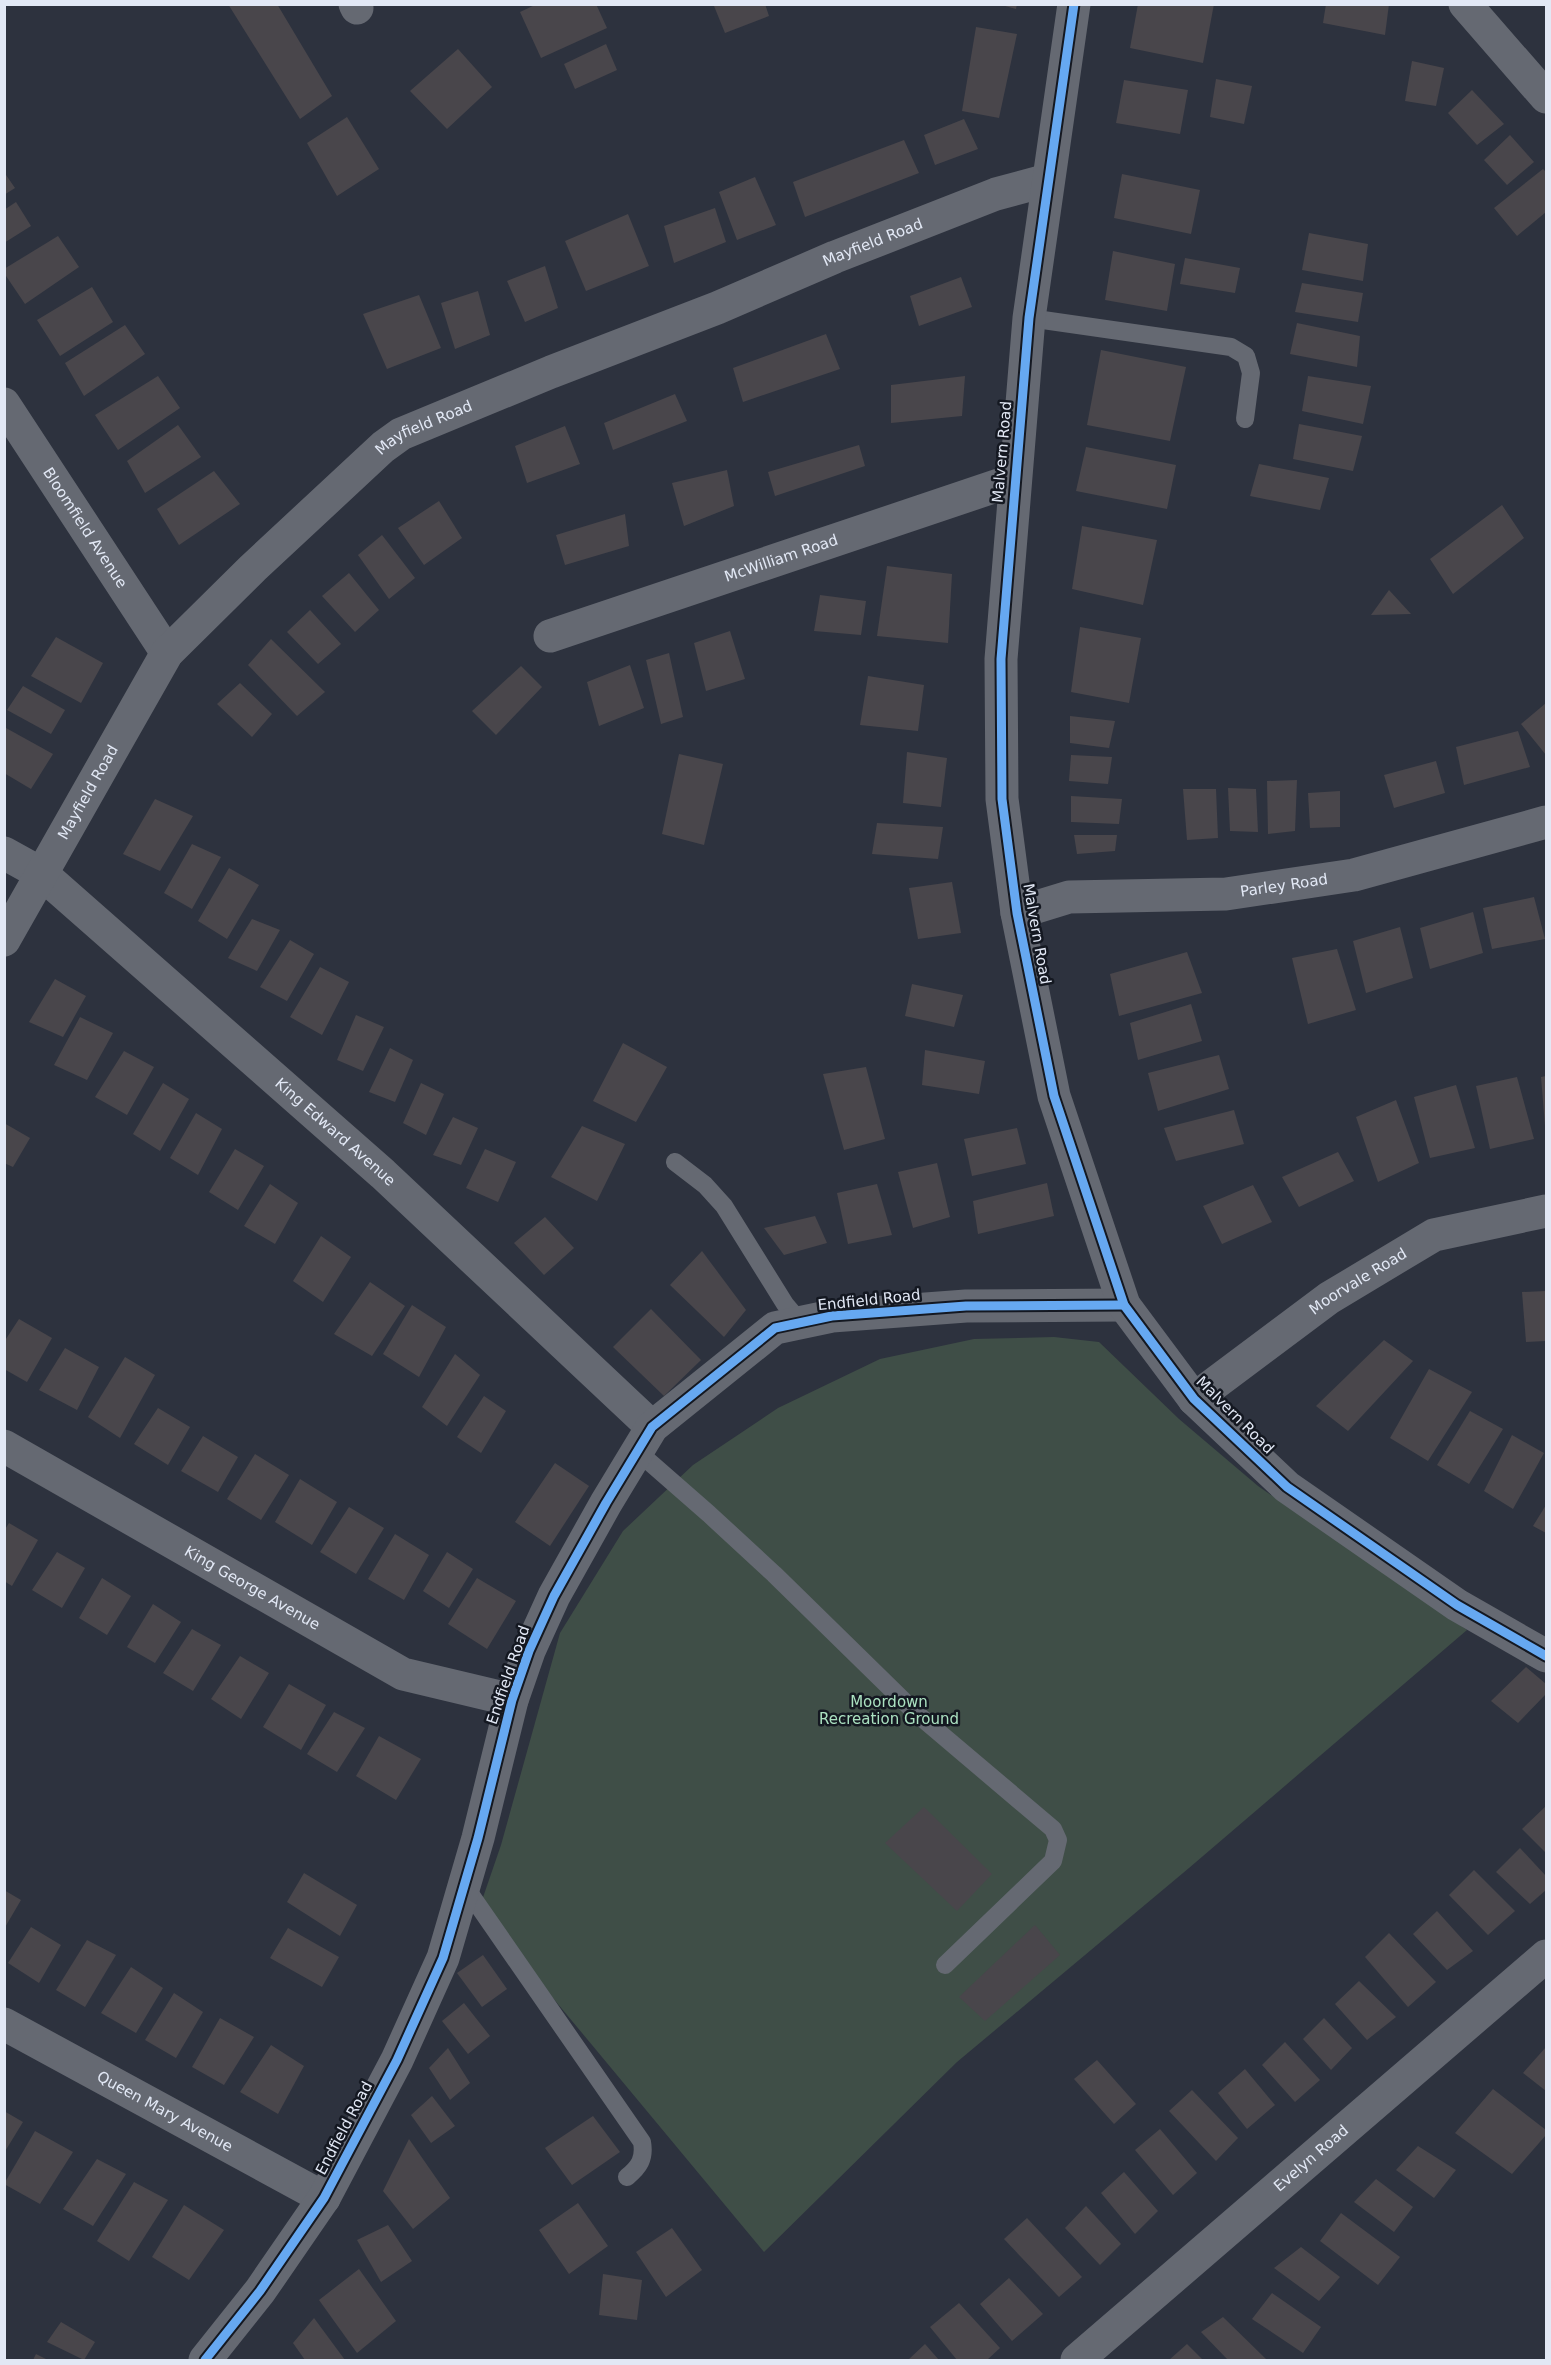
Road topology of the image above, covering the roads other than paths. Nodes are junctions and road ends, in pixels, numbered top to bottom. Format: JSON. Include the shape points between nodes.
{"nodes":[{"id":1,"x":1074,"y":4,"type":"edge"},
{"id":2,"x":1465,"y":4,"type":"edge"},
{"id":3,"x":1546,"y":97,"type":"edge"},
{"id":4,"x":1048,"y":180,"type":"junction"},
{"id":5,"x":1029,"y":318,"type":"junction"},
{"id":6,"x":4,"y":404,"type":"edge"},
{"id":7,"x":1245,"y":419,"type":"dead end"},
{"id":8,"x":1014,"y":480,"type":"junction"},
{"id":9,"x":550,"y":636,"type":"dead end"},
{"id":10,"x":167,"y":653,"type":"junction"},
{"id":11,"x":1546,"y":822,"type":"edge"},
{"id":12,"x":4,"y":853,"type":"edge"},
{"id":13,"x":42,"y":874,"type":"junction"},
{"id":14,"x":1017,"y":913,"type":"junction"},
{"id":15,"x":4,"y":940,"type":"edge"},
{"id":16,"x":675,"y":1162,"type":"dead end"},
{"id":17,"x":1546,"y":1211,"type":"edge"},
{"id":18,"x":1124,"y":1305,"type":"junction"},
{"id":19,"x":801,"y":1323,"type":"junction"},
{"id":20,"x":1194,"y":1399,"type":"junction"},
{"id":21,"x":644,"y":1439,"type":"junction"},
{"id":22,"x":4,"y":1446,"type":"edge"},
{"id":23,"x":1546,"y":1656,"type":"edge"},
{"id":24,"x":512,"y":1700,"type":"junction"},
{"id":25,"x":464,"y":1885,"type":"junction"},
{"id":26,"x":1546,"y":1956,"type":"edge"},
{"id":27,"x":945,"y":1965,"type":"dead end"},
{"id":28,"x":4,"y":2024,"type":"edge"},
{"id":29,"x":627,"y":2178,"type":"dead end"},
{"id":30,"x":324,"y":2198,"type":"junction"},
{"id":31,"x":206,"y":2361,"type":"edge"},
{"id":32,"x":1077,"y":2361,"type":"edge"}],
"edges":[{"from":1,"to":4,"type":"street","name":"Malvern Road"},
{"from":2,"to":3,"type":"street"},
{"from":4,"to":5,"type":"street","name":"Malvern Road"},
{"from":4,"to":10,"type":"street","name":"Mayfield Road","via":[[974,202],[401,434],[348,478]]},
{"from":5,"to":7,"type":"lane","via":[[1231,348],[1246,356],[1251,373]]},
{"from":5,"to":8,"type":"street","name":"Malvern Road"},
{"from":6,"to":10,"type":"street","name":"Bloomfield Avenue"},
{"from":8,"to":9,"type":"street","name":"McWilliam Road"},
{"from":8,"to":14,"type":"street","name":"Malvern Road","via":[[1001,671],[1002,800]]},
{"from":10,"to":13,"type":"street","name":"Mayfield Road"},
{"from":11,"to":14,"type":"street","name":"Parley Road","via":[[1354,875],[1226,894],[1069,897]]},
{"from":12,"to":13,"type":"street","name":"King Edward Avenue"},
{"from":13,"to":15,"type":"street","name":"Mayfield Road"},
{"from":13,"to":21,"type":"street","name":"King Edward Avenue","via":[[383,1174]]},
{"from":14,"to":18,"type":"street","name":"Malvern Road","via":[[1054,1096]]},
{"from":16,"to":19,"type":"lane","via":[[724,1206]]},
{"from":17,"to":20,"type":"street","name":"Moorvale Road","via":[[1434,1235],[1329,1298]]},
{"from":18,"to":19,"type":"street","name":"Endfield Road","via":[[966,1306],[832,1316]]},
{"from":18,"to":20,"type":"street","name":"Malvern Road"},
{"from":19,"to":21,"type":"street","name":"Endfield Road","via":[[775,1328]]},
{"from":20,"to":23,"type":"street","name":"Malvern Road","via":[[1287,1487],[1457,1605]]},
{"from":21,"to":24,"type":"street","name":"Endfield Road","via":[[554,1596]]},
{"from":21,"to":27,"type":"lane","via":[[766,1567],[916,1713],[1053,1830],[1058,1840],[1053,1861]]},
{"from":22,"to":24,"type":"street","name":"King George Avenue","via":[[403,1674]]},
{"from":24,"to":25,"type":"street","name":"Endfield Road"},
{"from":25,"to":29,"type":"lane","via":[[642,2142],[642,2159]]},
{"from":25,"to":30,"type":"street","name":"Endfield Road","via":[[443,1958],[397,2060]]},
{"from":26,"to":32,"type":"street","name":"Evelyn Road"},
{"from":28,"to":30,"type":"street","name":"Queen Mary Avenue"},
{"from":30,"to":31,"type":"street","name":"Endfield Road"}]}
